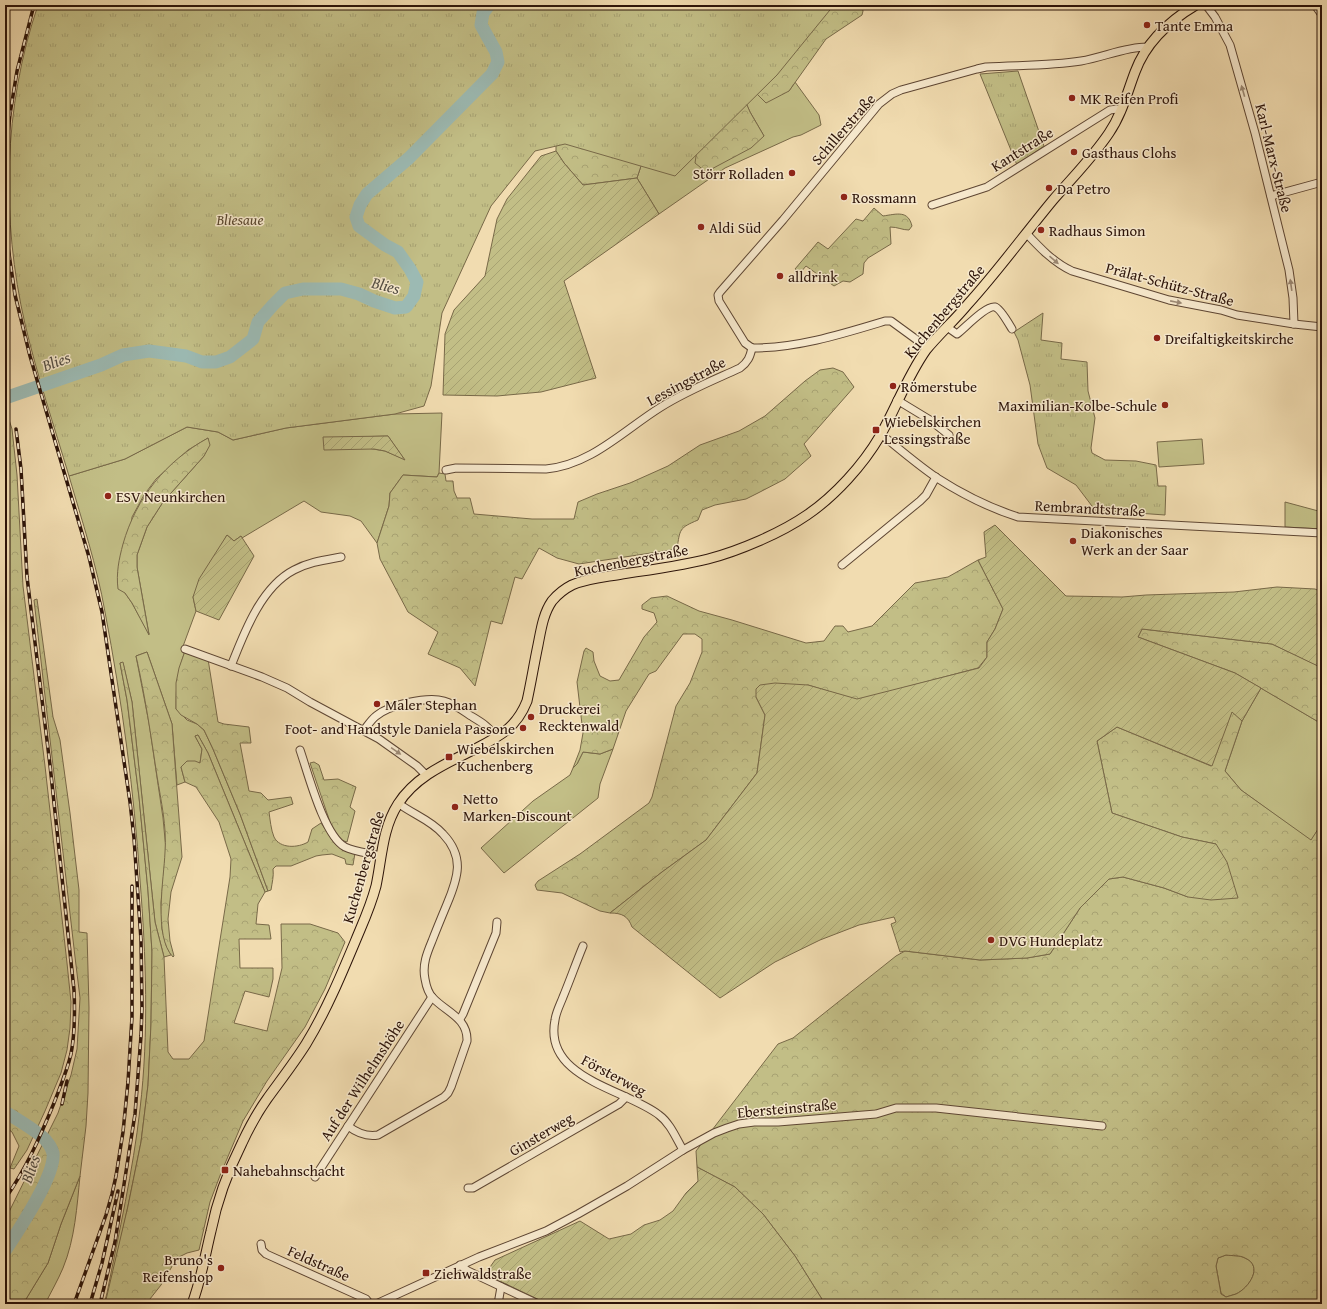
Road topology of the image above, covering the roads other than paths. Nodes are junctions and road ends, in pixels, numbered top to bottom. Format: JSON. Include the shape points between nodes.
{"nodes":[{"id":1,"x":1196,"y":5,"type":"edge"},
{"id":2,"x":1206,"y":5,"type":"edge"},
{"id":3,"x":1315,"y":5,"type":"edge"},
{"id":4,"x":1322,"y":15,"type":"edge"},
{"id":5,"x":1147,"y":46,"type":"junction"},
{"id":6,"x":1121,"y":111,"type":"junction"},
{"id":7,"x":1322,"y":182,"type":"edge"},
{"id":8,"x":1271,"y":196,"type":"junction"},
{"id":9,"x":932,"y":205,"type":"dead end"},
{"id":10,"x":1026,"y":233,"type":"junction"},
{"id":11,"x":1294,"y":324,"type":"junction"},
{"id":12,"x":947,"y":327,"type":"junction"},
{"id":13,"x":1322,"y":327,"type":"edge"},
{"id":14,"x":1012,"y":329,"type":"dead end"},
{"id":15,"x":752,"y":348,"type":"junction"},
{"id":16,"x":928,"y":348,"type":"junction"},
{"id":17,"x":897,"y":400,"type":"junction"},
{"id":18,"x":881,"y":434,"type":"junction"},
{"id":19,"x":949,"y":435,"type":"dead end"},
{"id":20,"x":446,"y":470,"type":"dead end"},
{"id":21,"x":936,"y":477,"type":"junction"},
{"id":22,"x":1322,"y":533,"type":"edge"},
{"id":23,"x":341,"y":558,"type":"dead end"},
{"id":24,"x":842,"y":565,"type":"dead end"},
{"id":25,"x":185,"y":649,"type":"dead end"},
{"id":26,"x":231,"y":666,"type":"junction"},
{"id":27,"x":364,"y":730,"type":"junction"},
{"id":28,"x":496,"y":738,"type":"junction"},
{"id":29,"x":300,"y":750,"type":"dead end"},
{"id":30,"x":426,"y":774,"type":"junction"},
{"id":31,"x":398,"y":803,"type":"junction"},
{"id":32,"x":381,"y":856,"type":"junction"},
{"id":33,"x":497,"y":922,"type":"dead end"},
{"id":34,"x":583,"y":946,"type":"dead end"},
{"id":35,"x":432,"y":997,"type":"junction"},
{"id":36,"x":460,"y":1019,"type":"junction"},
{"id":37,"x":626,"y":1097,"type":"junction"},
{"id":38,"x":348,"y":1126,"type":"junction"},
{"id":39,"x":1102,"y":1126,"type":"dead end"},
{"id":40,"x":683,"y":1150,"type":"junction"},
{"id":41,"x":314,"y":1177,"type":"dead end"},
{"id":42,"x":468,"y":1188,"type":"dead end"},
{"id":43,"x":261,"y":1244,"type":"dead end"},
{"id":44,"x":460,"y":1265,"type":"junction"},
{"id":45,"x":501,"y":1287,"type":"junction"},
{"id":46,"x":192,"y":1304,"type":"edge"},
{"id":47,"x":370,"y":1304,"type":"edge"},
{"id":48,"x":376,"y":1304,"type":"edge"},
{"id":49,"x":498,"y":1304,"type":"edge"},
{"id":50,"x":538,"y":1304,"type":"edge"}],
"edges":[{"from":1,"to":5,"type":"main road","name":"Kuchenbergstraße","via":[[1169,23]]},
{"from":8,"to":2,"type":"street","name":"Karl-Marx-Straße","one_way":true,"via":[[1230,45],[1215,16]]},
{"from":3,"to":4,"type":"street"},
{"from":5,"to":6,"type":"main road","name":"Kuchenbergstraße","via":[[1134,73]]},
{"from":5,"to":15,"type":"street","name":"Schillerstraße","via":[[1072,62],[986,67],[892,94],[879,104],[718,295],[745,343]]},
{"from":6,"to":9,"type":"street","name":"Kantstraße","via":[[1110,110],[987,187]]},
{"from":6,"to":10,"type":"main road","name":"Kuchenbergstraße","via":[[1102,143]]},
{"from":7,"to":8,"type":"street"},
{"from":11,"to":8,"type":"street","name":"Karl-Marx-Straße","one_way":true,"via":[[1289,270]]},
{"from":10,"to":11,"type":"street","name":"Prälat-Schütz-Straße","one_way":true,"via":[[1059,264],[1072,271],[1169,300]]},
{"from":10,"to":12,"type":"main road","name":"Kuchenbergstraße"},
{"from":11,"to":13,"type":"street","name":"Prälat-Schütz-Straße"},
{"from":12,"to":14,"type":"street","via":[[957,334],[977,316],[995,307]]},
{"from":12,"to":16,"type":"main road","name":"Kuchenbergstraße"},
{"from":15,"to":16,"type":"street","via":[[820,340],[885,321],[897,324]]},
{"from":15,"to":20,"type":"street","name":"Lessingstraße","via":[[746,364],[740,368],[675,398],[593,453],[575,462],[546,469]]},
{"from":16,"to":17,"type":"main road","name":"Kuchenbergstraße"},
{"from":17,"to":18,"type":"main road","name":"Kuchenbergstraße"},
{"from":17,"to":19,"type":"street"},
{"from":18,"to":21,"type":"street","name":"Rembrandtstraße"},
{"from":18,"to":28,"type":"main road","name":"Kuchenbergstraße","via":[[862,463],[831,495],[807,515],[773,534],[710,558],[598,578],[564,590],[552,600],[544,616],[524,709],[513,725]]},
{"from":21,"to":22,"type":"street","name":"Rembrandtstraße","via":[[973,499],[1027,518]]},
{"from":21,"to":24,"type":"street","via":[[920,501]]},
{"from":23,"to":26,"type":"street","via":[[315,562],[293,570],[275,585],[253,616]]},
{"from":25,"to":26,"type":"street"},
{"from":26,"to":27,"type":"street","via":[[287,688]]},
{"from":27,"to":28,"type":"street","via":[[374,717],[385,710],[432,699],[454,705],[486,726]]},
{"from":27,"to":30,"type":"street","one_way":true},
{"from":28,"to":30,"type":"main road","name":"Kuchenbergstraße"},
{"from":29,"to":32,"type":"street","via":[[323,818],[335,839],[345,847]]},
{"from":30,"to":31,"type":"main road","name":"Kuchenbergstraße"},
{"from":31,"to":32,"type":"main road","name":"Kuchenbergstraße","via":[[384,834]]},
{"from":31,"to":35,"type":"street","via":[[442,832],[455,851],[458,865],[456,879],[424,964],[425,979]]},
{"from":32,"to":46,"type":"main road","name":"Kuchenbergstraße","via":[[376,886],[368,911],[328,1002],[305,1045],[266,1101],[242,1144],[220,1197]]},
{"from":33,"to":36,"type":"street","via":[[496,933]]},
{"from":34,"to":37,"type":"street","name":"Försterweg","via":[[555,1019],[556,1042],[562,1056],[575,1070]]},
{"from":35,"to":36,"type":"street"},
{"from":35,"to":38,"type":"street","name":"Auf der Wilhelmshöhe"},
{"from":36,"to":38,"type":"street","via":[[468,1034],[467,1041],[452,1087],[444,1097],[378,1135],[366,1136]]},
{"from":37,"to":40,"type":"street","name":"Försterweg","via":[[650,1108],[660,1116]]},
{"from":37,"to":42,"type":"street","name":"Ginsterweg","via":[[619,1104],[473,1188]]},
{"from":38,"to":41,"type":"street","name":"Auf der Wilhelmshöhe"},
{"from":39,"to":40,"type":"street","name":"Ebersteinstraße","via":[[936,1108],[902,1108],[876,1114],[739,1124],[714,1133]]},
{"from":40,"to":44,"type":"street","name":"Ebersteinstraße","via":[[627,1186],[546,1231]]},
{"from":43,"to":47,"type":"street","name":"Feldstraße","via":[[266,1254],[366,1299]]},
{"from":44,"to":45,"type":"street"},
{"from":44,"to":48,"type":"street"},
{"from":45,"to":49,"type":"street"},
{"from":45,"to":50,"type":"street"}]}
